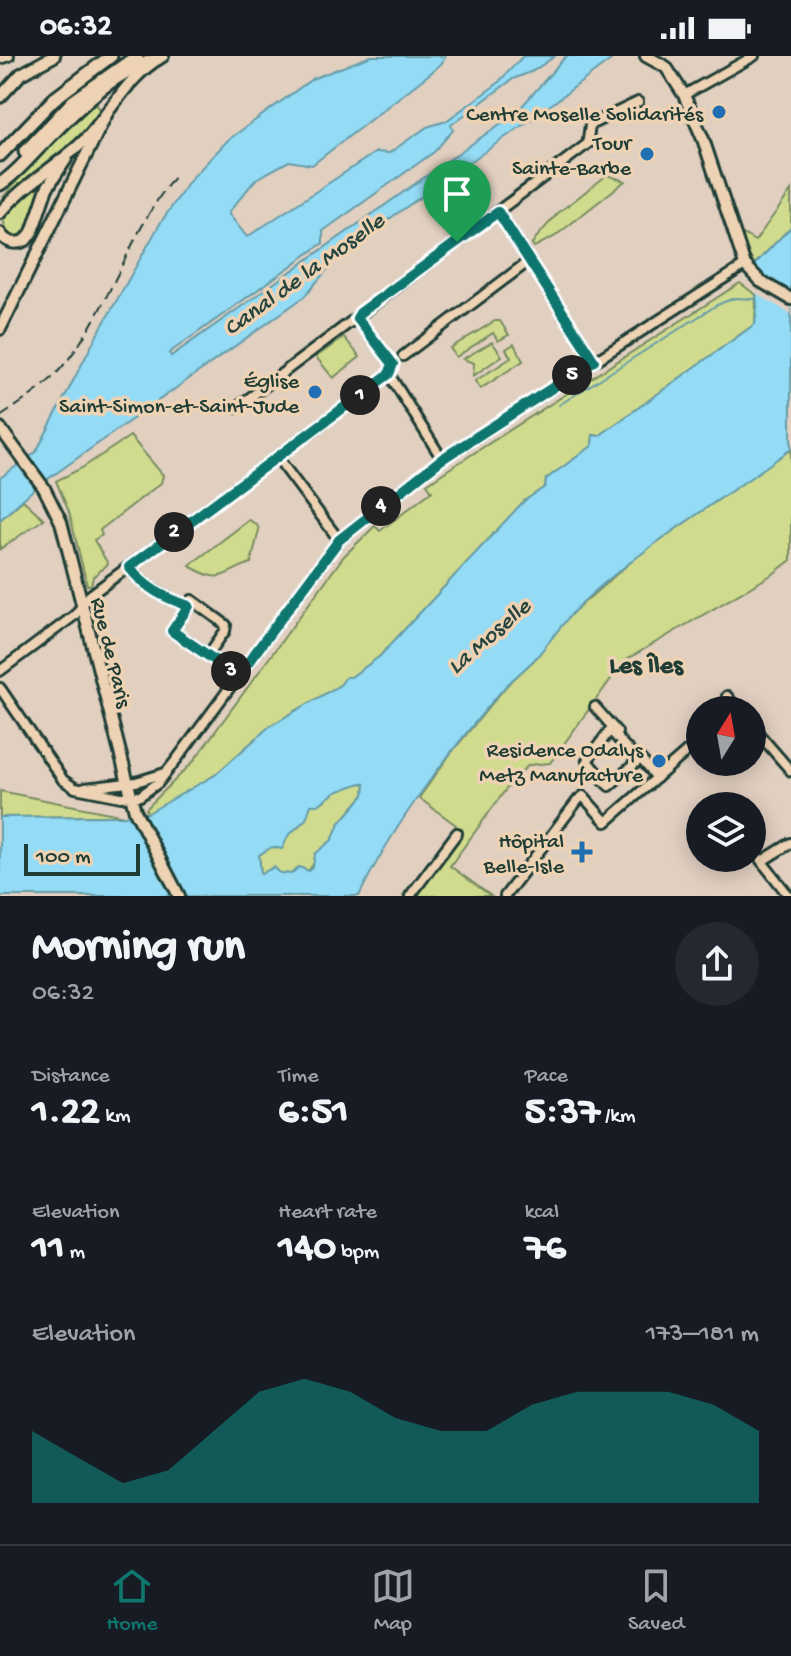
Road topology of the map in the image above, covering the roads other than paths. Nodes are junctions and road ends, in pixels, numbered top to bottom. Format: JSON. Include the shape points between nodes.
{"nodes":[{"id":1,"x":9,"y":56,"type":"edge"},
{"id":2,"x":54,"y":56,"type":"edge"},
{"id":3,"x":99,"y":56,"type":"edge"},
{"id":4,"x":111,"y":56,"type":"edge"},
{"id":5,"x":137,"y":56,"type":"edge"},
{"id":6,"x":646,"y":56,"type":"edge"},
{"id":7,"x":754,"y":56,"type":"edge"},
{"id":8,"x":160,"y":58,"type":"edge"},
{"id":9,"x":0,"y":59,"type":"edge"},
{"id":10,"x":75,"y":82,"type":"junction"},
{"id":11,"x":684,"y":95,"type":"junction"},
{"id":12,"x":0,"y":97,"type":"edge"},
{"id":13,"x":638,"y":102,"type":"dead end"},
{"id":14,"x":108,"y":111,"type":"junction"},
{"id":15,"x":70,"y":154,"type":"junction"},
{"id":16,"x":0,"y":155,"type":"edge"},
{"id":17,"x":0,"y":184,"type":"edge"},
{"id":18,"x":498,"y":212,"type":"junction"},
{"id":19,"x":0,"y":213,"type":"edge"},
{"id":20,"x":0,"y":233,"type":"edge"},
{"id":21,"x":529,"y":261,"type":"junction"},
{"id":22,"x":747,"y":267,"type":"junction"},
{"id":23,"x":791,"y":299,"type":"edge"},
{"id":24,"x":357,"y":318,"type":"junction"},
{"id":25,"x":0,"y":329,"type":"edge"},
{"id":26,"x":403,"y":356,"type":"dead end"},
{"id":27,"x":594,"y":361,"type":"junction"},
{"id":28,"x":389,"y":374,"type":"junction"},
{"id":29,"x":236,"y":408,"type":"dead end"},
{"id":30,"x":0,"y":428,"type":"edge"},
{"id":31,"x":277,"y":457,"type":"junction"},
{"id":32,"x":442,"y":459,"type":"junction"},
{"id":33,"x":339,"y":540,"type":"junction"},
{"id":34,"x":129,"y":567,"type":"junction"},
{"id":35,"x":189,"y":606,"type":"junction"},
{"id":36,"x":82,"y":607,"type":"junction"},
{"id":37,"x":208,"y":655,"type":"junction"},
{"id":38,"x":0,"y":671,"type":"edge"},
{"id":39,"x":238,"y":676,"type":"junction"},
{"id":40,"x":0,"y":688,"type":"edge"},
{"id":41,"x":595,"y":707,"type":"dead end"},
{"id":42,"x":610,"y":730,"type":"joint"},
{"id":43,"x":766,"y":742,"type":"edge"},
{"id":44,"x":686,"y":752,"type":"edge"},
{"id":45,"x":791,"y":771,"type":"edge"},
{"id":46,"x":166,"y":772,"type":"junction"},
{"id":47,"x":657,"y":778,"type":"junction"},
{"id":48,"x":127,"y":782,"type":"junction"},
{"id":49,"x":75,"y":788,"type":"junction"},
{"id":50,"x":131,"y":798,"type":"junction"},
{"id":51,"x":457,"y":833,"type":"dead end"},
{"id":52,"x":791,"y":843,"type":"edge"},
{"id":53,"x":766,"y":859,"type":"edge"},
{"id":54,"x":766,"y":866,"type":"edge"},
{"id":55,"x":179,"y":896,"type":"edge"},
{"id":56,"x":410,"y":896,"type":"edge"},
{"id":57,"x":505,"y":896,"type":"edge"},
{"id":58,"x":789,"y":896,"type":"edge"}],
"edges":[{"from":1,"to":9,"type":"street"},
{"from":2,"to":12,"type":"main road","via":[[21,74]]},
{"from":3,"to":10,"type":"highway"},
{"from":4,"to":10,"type":"highway"},
{"from":5,"to":17,"type":"highway","via":[[73,101]]},
{"from":6,"to":11,"type":"main road","via":[[666,67]]},
{"from":7,"to":11,"type":"street"},
{"from":8,"to":14,"type":"main road","via":[[129,83]]},
{"from":8,"to":17,"type":"highway","via":[[140,64],[89,100]]},
{"from":10,"to":16,"type":"highway"},
{"from":11,"to":22,"type":"main road"},
{"from":13,"to":18,"type":"street","via":[[590,125],[590,142]]},
{"from":14,"to":15,"type":"main road"},
{"from":14,"to":25,"type":"main road"},
{"from":15,"to":19,"type":"main road","via":[[30,182]]},
{"from":15,"to":20,"type":"main road","via":[[47,188],[26,240],[12,243]]},
{"from":18,"to":21,"type":"street"},
{"from":18,"to":24,"type":"street"},
{"from":21,"to":26,"type":"street"},
{"from":21,"to":27,"type":"street"},
{"from":22,"to":23,"type":"main road"},
{"from":22,"to":27,"type":"street"},
{"from":24,"to":28,"type":"street","via":[[393,364]]},
{"from":24,"to":29,"type":"street"},
{"from":27,"to":32,"type":"street"},
{"from":28,"to":31,"type":"street"},
{"from":28,"to":32,"type":"street"},
{"from":30,"to":36,"type":"main road","name":"Rue de Paris","via":[[53,502]]},
{"from":31,"to":33,"type":"street"},
{"from":31,"to":34,"type":"street"},
{"from":32,"to":33,"type":"street"},
{"from":33,"to":39,"type":"street"},
{"from":34,"to":35,"type":"street","via":[[145,586]]},
{"from":34,"to":36,"type":"street"},
{"from":35,"to":37,"type":"street","via":[[172,631]]},
{"from":35,"to":37,"type":"street","via":[[192,600],[226,625]]},
{"from":36,"to":38,"type":"street"},
{"from":36,"to":48,"type":"main road","name":"Rue de Paris"},
{"from":37,"to":39,"type":"street"},
{"from":39,"to":46,"type":"street"},
{"from":40,"to":49,"type":"street","via":[[63,780]]},
{"from":41,"to":47,"type":"street"},
{"from":42,"to":42,"type":"street","via":[[587,761],[609,786],[638,761]]},
{"from":43,"to":45,"type":"street"},
{"from":44,"to":47,"type":"street"},
{"from":46,"to":48,"type":"street"},
{"from":46,"to":50,"type":"street","via":[[158,783]]},
{"from":47,"to":57,"type":"street","via":[[606,822],[583,796]]},
{"from":48,"to":49,"type":"street"},
{"from":48,"to":50,"type":"main road","name":"Rue de Paris"},
{"from":49,"to":50,"type":"street"},
{"from":50,"to":55,"type":"main road","name":"Rue de Paris"},
{"from":51,"to":56,"type":"street"},
{"from":52,"to":53,"type":"street"},
{"from":54,"to":58,"type":"street"}]}
